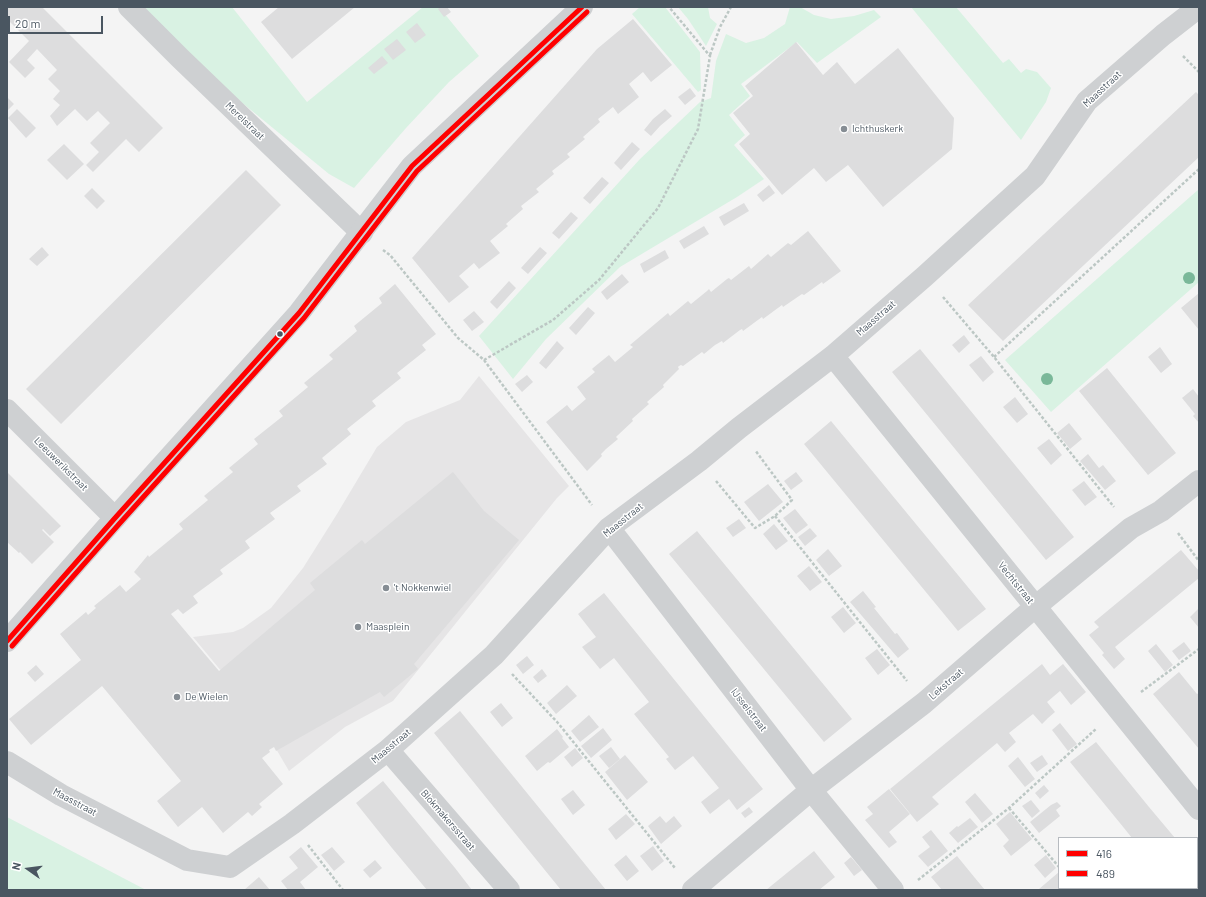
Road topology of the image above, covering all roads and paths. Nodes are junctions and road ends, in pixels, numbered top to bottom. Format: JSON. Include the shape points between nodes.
{"nodes":[{"id":1,"x":129,"y":7,"type":"edge"},
{"id":2,"x":582,"y":7,"type":"edge"},
{"id":3,"x":669,"y":7,"type":"edge"},
{"id":4,"x":731,"y":7,"type":"edge"},
{"id":5,"x":1199,"y":7,"type":"edge"},
{"id":6,"x":710,"y":56,"type":"junction"},
{"id":7,"x":1199,"y":170,"type":"edge"},
{"id":8,"x":362,"y":233,"type":"junction"},
{"id":9,"x":925,"y":276,"type":"junction"},
{"id":10,"x":833,"y":356,"type":"junction"},
{"id":11,"x":994,"y":357,"type":"junction"},
{"id":12,"x":484,"y":360,"type":"junction"},
{"id":13,"x":7,"y":410,"type":"edge"},
{"id":14,"x":739,"y":428,"type":"junction"},
{"id":15,"x":699,"y":461,"type":"junction"},
{"id":16,"x":1199,"y":481,"type":"edge"},
{"id":17,"x":1162,"y":511,"type":"junction"},
{"id":18,"x":775,"y":516,"type":"junction"},
{"id":19,"x":115,"y":518,"type":"junction"},
{"id":20,"x":609,"y":528,"type":"junction"},
{"id":21,"x":1131,"y":528,"type":"junction"},
{"id":22,"x":1199,"y":561,"type":"edge"},
{"id":23,"x":1035,"y":607,"type":"junction"},
{"id":24,"x":7,"y":641,"type":"edge"},
{"id":25,"x":1199,"y":649,"type":"edge"},
{"id":26,"x":494,"y":655,"type":"junction"},
{"id":27,"x":924,"y":703,"type":"junction"},
{"id":28,"x":1118,"y":708,"type":"junction"},
{"id":29,"x":388,"y":750,"type":"junction"},
{"id":30,"x":7,"y":762,"type":"edge"},
{"id":31,"x":811,"y":790,"type":"junction"},
{"id":32,"x":1009,"y":808,"type":"junction"},
{"id":33,"x":1199,"y":809,"type":"edge"},
{"id":34,"x":292,"y":824,"type":"junction"},
{"id":35,"x":1058,"y":866,"type":"edge"},
{"id":36,"x":917,"y":880,"type":"dead end"},
{"id":37,"x":343,"y":890,"type":"edge"},
{"id":38,"x":509,"y":890,"type":"edge"},
{"id":39,"x":693,"y":890,"type":"edge"},
{"id":40,"x":893,"y":890,"type":"edge"}],
"edges":[{"from":1,"to":8,"type":"street","name":"Merelstraat"},
{"from":2,"to":8,"type":"street","via":[[412,166]]},
{"from":3,"to":6,"type":"path"},
{"from":4,"to":6,"type":"path","via":[[720,27]]},
{"from":5,"to":9,"type":"street","name":"Maasstraat","via":[[1087,101],[1035,176]]},
{"from":6,"to":12,"type":"path","via":[[698,129],[658,208],[599,280],[582,295],[553,320]]},
{"from":7,"to":11,"type":"path"},
{"from":8,"to":12,"type":"path","via":[[390,255],[458,338]]},
{"from":8,"to":19,"type":"street","via":[[300,313]]},
{"from":9,"to":10,"type":"street","name":"Maasstraat"},
{"from":9,"to":11,"type":"path"},
{"from":10,"to":14,"type":"street","name":"Maasstraat"},
{"from":10,"to":23,"type":"street","name":"Vechtstraat"},
{"from":11,"to":21,"type":"path"},
{"from":12,"to":20,"type":"path"},
{"from":13,"to":19,"type":"street","name":"Leeuwerikstraat"},
{"from":14,"to":15,"type":"street","name":"Maasstraat"},
{"from":14,"to":18,"type":"path","via":[[792,500]]},
{"from":15,"to":18,"type":"path","via":[[755,528]]},
{"from":15,"to":20,"type":"street","name":"Maasstraat"},
{"from":16,"to":17,"type":"street","name":"Lekstraat"},
{"from":17,"to":21,"type":"street","name":"Lekstraat"},
{"from":17,"to":22,"type":"path"},
{"from":18,"to":27,"type":"path"},
{"from":19,"to":24,"type":"street"},
{"from":20,"to":26,"type":"street","name":"Maasstraat"},
{"from":20,"to":31,"type":"street","name":"IJsselstraat"},
{"from":21,"to":23,"type":"street","name":"Lekstraat"},
{"from":23,"to":27,"type":"street","name":"Lekstraat"},
{"from":23,"to":28,"type":"street","name":"Vechtstraat"},
{"from":25,"to":28,"type":"path"},
{"from":26,"to":29,"type":"street","name":"Maasstraat"},
{"from":26,"to":39,"type":"path","via":[[558,723]]},
{"from":27,"to":31,"type":"street","name":"Lekstraat"},
{"from":28,"to":32,"type":"path"},
{"from":28,"to":33,"type":"street","name":"Vechtstraat"},
{"from":29,"to":34,"type":"street","name":"Maasstraat"},
{"from":29,"to":38,"type":"street","name":"Blokmakersstraat"},
{"from":30,"to":34,"type":"street","name":"Maasstraat","via":[[61,795],[187,860],[230,867]]},
{"from":31,"to":39,"type":"street","name":"Lekstraat"},
{"from":31,"to":40,"type":"street","name":"IJsselstraat"},
{"from":32,"to":35,"type":"path"},
{"from":32,"to":36,"type":"path"},
{"from":34,"to":37,"type":"path"}]}
